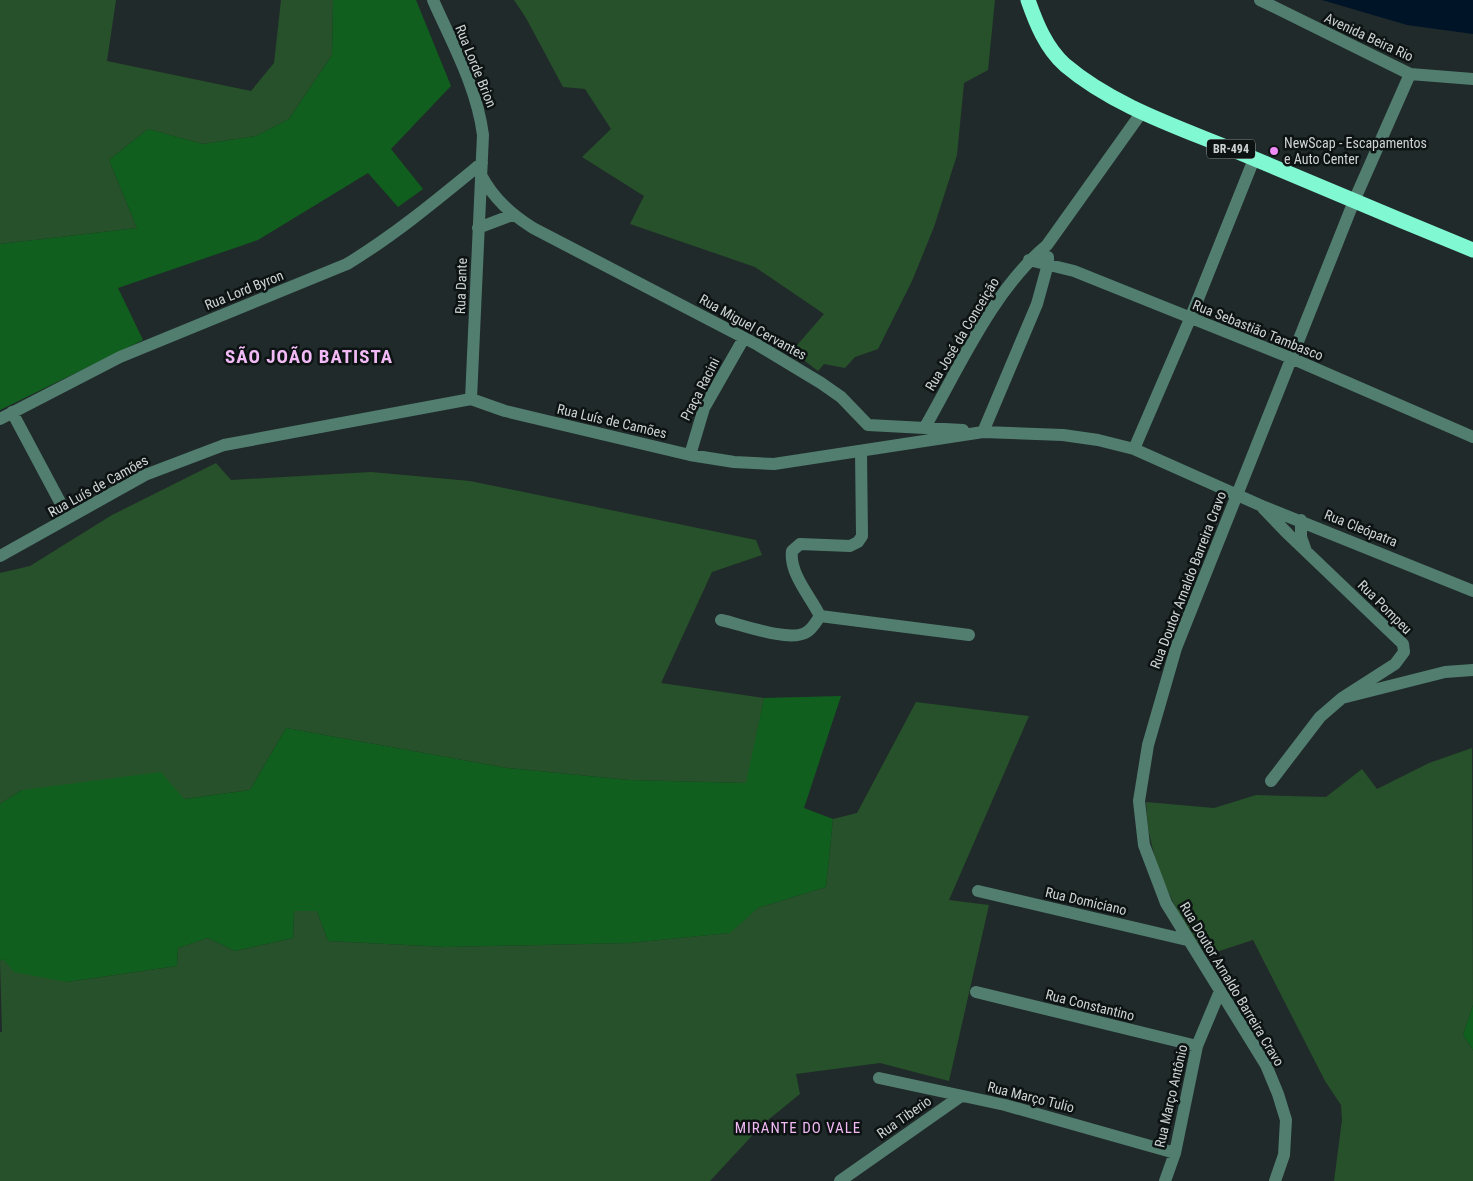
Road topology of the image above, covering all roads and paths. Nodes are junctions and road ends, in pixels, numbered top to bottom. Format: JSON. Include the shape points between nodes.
{"nodes":[{"id":1,"x":433,"y":0,"type":"edge"},
{"id":2,"x":1028,"y":0,"type":"edge"},
{"id":3,"x":1260,"y":0,"type":"edge"},
{"id":4,"x":1410,"y":74,"type":"junction"},
{"id":5,"x":1473,"y":79,"type":"edge"},
{"id":6,"x":1142,"y":112,"type":"junction"},
{"id":7,"x":1254,"y":159,"type":"junction"},
{"id":8,"x":481,"y":169,"type":"junction"},
{"id":9,"x":1354,"y":201,"type":"junction"},
{"id":10,"x":512,"y":215,"type":"junction"},
{"id":11,"x":478,"y":228,"type":"junction"},
{"id":12,"x":1047,"y":244,"type":"junction"},
{"id":13,"x":1473,"y":250,"type":"edge"},
{"id":14,"x":1029,"y":260,"type":"junction"},
{"id":15,"x":1048,"y":264,"type":"junction"},
{"id":16,"x":1190,"y":319,"type":"junction"},
{"id":17,"x":744,"y":338,"type":"junction"},
{"id":18,"x":1290,"y":358,"type":"junction"},
{"id":19,"x":471,"y":399,"type":"junction"},
{"id":20,"x":12,"y":412,"type":"junction"},
{"id":21,"x":0,"y":419,"type":"edge"},
{"id":22,"x":925,"y":427,"type":"junction"},
{"id":23,"x":983,"y":432,"type":"junction"},
{"id":24,"x":1473,"y":437,"type":"edge"},
{"id":25,"x":1134,"y":449,"type":"junction"},
{"id":26,"x":862,"y":451,"type":"junction"},
{"id":27,"x":690,"y":455,"type":"junction"},
{"id":28,"x":1237,"y":494,"type":"junction"},
{"id":29,"x":1262,"y":506,"type":"junction"},
{"id":30,"x":68,"y":517,"type":"junction"},
{"id":31,"x":1301,"y":520,"type":"junction"},
{"id":32,"x":1306,"y":552,"type":"junction"},
{"id":33,"x":0,"y":556,"type":"edge"},
{"id":34,"x":1473,"y":591,"type":"edge"},
{"id":35,"x":820,"y":616,"type":"junction"},
{"id":36,"x":720,"y":620,"type":"dead end"},
{"id":37,"x":969,"y":635,"type":"dead end"},
{"id":38,"x":1473,"y":670,"type":"edge"},
{"id":39,"x":1342,"y":698,"type":"junction"},
{"id":40,"x":1271,"y":781,"type":"dead end"},
{"id":41,"x":978,"y":892,"type":"dead end"},
{"id":42,"x":1187,"y":940,"type":"junction"},
{"id":43,"x":1220,"y":991,"type":"junction"},
{"id":44,"x":976,"y":992,"type":"dead end"},
{"id":45,"x":1197,"y":1046,"type":"junction"},
{"id":46,"x":879,"y":1078,"type":"dead end"},
{"id":47,"x":961,"y":1096,"type":"junction"},
{"id":48,"x":1174,"y":1153,"type":"junction"},
{"id":49,"x":840,"y":1181,"type":"edge"},
{"id":50,"x":1165,"y":1181,"type":"edge"},
{"id":51,"x":1275,"y":1181,"type":"edge"}],
"edges":[{"from":1,"to":8,"type":"street","name":"Rua Lorde Brion","via":[[477,106],[483,134]]},
{"from":2,"to":6,"type":"highway","number":"BR-494","via":[[1048,45],[1064,64],[1085,80]]},
{"from":3,"to":4,"type":"street","name":"Avenida Beira Rio"},
{"from":4,"to":5,"type":"street","name":"Avenida Beira Rio"},
{"from":4,"to":9,"type":"street","name":"Rua Doutor Arnaldo Barreira Cravo"},
{"from":6,"to":7,"type":"highway","number":"BR-494"},
{"from":6,"to":12,"type":"street","name":"Rua José da Conceição"},
{"from":7,"to":9,"type":"highway","number":"BR-494"},
{"from":7,"to":16,"type":"street"},
{"from":8,"to":10,"type":"street","name":"Rua Miguel Cervantes","via":[[488,187]]},
{"from":8,"to":11,"type":"street","name":"Rua Dante"},
{"from":8,"to":20,"type":"street","name":"Rua Lord Byron","via":[[347,264],[120,357]]},
{"from":9,"to":13,"type":"highway","number":"BR-494"},
{"from":9,"to":18,"type":"street","name":"Rua Doutor Arnaldo Barreira Cravo"},
{"from":10,"to":11,"type":"street"},
{"from":10,"to":17,"type":"street","name":"Rua Miguel Cervantes"},
{"from":11,"to":19,"type":"street","name":"Rua Dante"},
{"from":12,"to":14,"type":"street","name":"Rua José da Conceição"},
{"from":12,"to":15,"type":"street"},
{"from":14,"to":15,"type":"street","name":"Rua Sebastião Tambasco"},
{"from":14,"to":22,"type":"street","name":"Rua José da Conceição","via":[[985,322]]},
{"from":15,"to":16,"type":"street","name":"Rua Sebastião Tambasco","via":[[1074,271]]},
{"from":15,"to":23,"type":"street","via":[[1037,304]]},
{"from":16,"to":18,"type":"street","name":"Rua Sebastião Tambasco"},
{"from":16,"to":25,"type":"street"},
{"from":17,"to":22,"type":"street","name":"Rua Miguel Cervantes","via":[[822,383],[868,425]]},
{"from":17,"to":27,"type":"street","name":"Praça Racini","via":[[704,408]]},
{"from":18,"to":24,"type":"street","name":"Rua Sebastião Tambasco"},
{"from":18,"to":28,"type":"street","name":"Rua Doutor Arnaldo Barreira Cravo"},
{"from":19,"to":27,"type":"street","name":"Rua Luís de Camões","via":[[504,411]]},
{"from":19,"to":30,"type":"street","name":"Rua Luís de Camões","via":[[224,445],[146,475]]},
{"from":20,"to":21,"type":"street","name":"Rua Lord Byron"},
{"from":20,"to":30,"type":"street"},
{"from":22,"to":23,"type":"street","name":"Rua Miguel Cervantes"},
{"from":23,"to":25,"type":"street","name":"Rua Luís de Camões","via":[[1063,435]]},
{"from":23,"to":26,"type":"street","name":"Rua Luís de Camões"},
{"from":25,"to":28,"type":"street","name":"Rua Luís de Camões"},
{"from":26,"to":27,"type":"street","name":"Rua Luís de Camões","via":[[774,464]]},
{"from":26,"to":35,"type":"street","via":[[862,536],[858,542],[850,546],[800,544],[792,551],[794,569]]},
{"from":28,"to":29,"type":"street","name":"Rua Cleópatra"},
{"from":28,"to":42,"type":"street","name":"Rua Doutor Arnaldo Barreira Cravo","via":[[1176,648],[1148,745],[1139,801],[1144,845],[1166,903]]},
{"from":29,"to":31,"type":"street","name":"Rua Cleópatra"},
{"from":29,"to":32,"type":"street","name":"Rua Pompeu"},
{"from":30,"to":33,"type":"street","name":"Rua Luís de Camões"},
{"from":31,"to":32,"type":"street"},
{"from":31,"to":34,"type":"street","name":"Rua Cleópatra"},
{"from":32,"to":39,"type":"street","name":"Rua Pompeu","via":[[1403,644],[1404,652],[1395,664]]},
{"from":35,"to":36,"type":"street","via":[[805,633],[791,636]]},
{"from":35,"to":37,"type":"street"},
{"from":38,"to":39,"type":"street","name":"Rua Pompeu","via":[[1444,672]]},
{"from":39,"to":40,"type":"street","name":"Rua Pompeu","via":[[1320,717]]},
{"from":41,"to":42,"type":"street","name":"Rua Domiciano"},
{"from":42,"to":43,"type":"street","name":"Rua Doutor Arnaldo Barreira Cravo"},
{"from":43,"to":45,"type":"street","name":"Rua Março Antônio"},
{"from":43,"to":51,"type":"street","name":"Rua Doutor Arnaldo Barreira Cravo","via":[[1266,1065],[1286,1120],[1284,1155]]},
{"from":44,"to":45,"type":"street","name":"Rua Constantino"},
{"from":45,"to":48,"type":"street","name":"Rua Março Antônio"},
{"from":46,"to":47,"type":"street","name":"Rua Março Tulio"},
{"from":47,"to":48,"type":"street","name":"Rua Março Tulio","via":[[1050,1117]]},
{"from":47,"to":49,"type":"street","name":"Rua Tiberio"},
{"from":48,"to":50,"type":"street","name":"Rua Março Antônio"}]}
